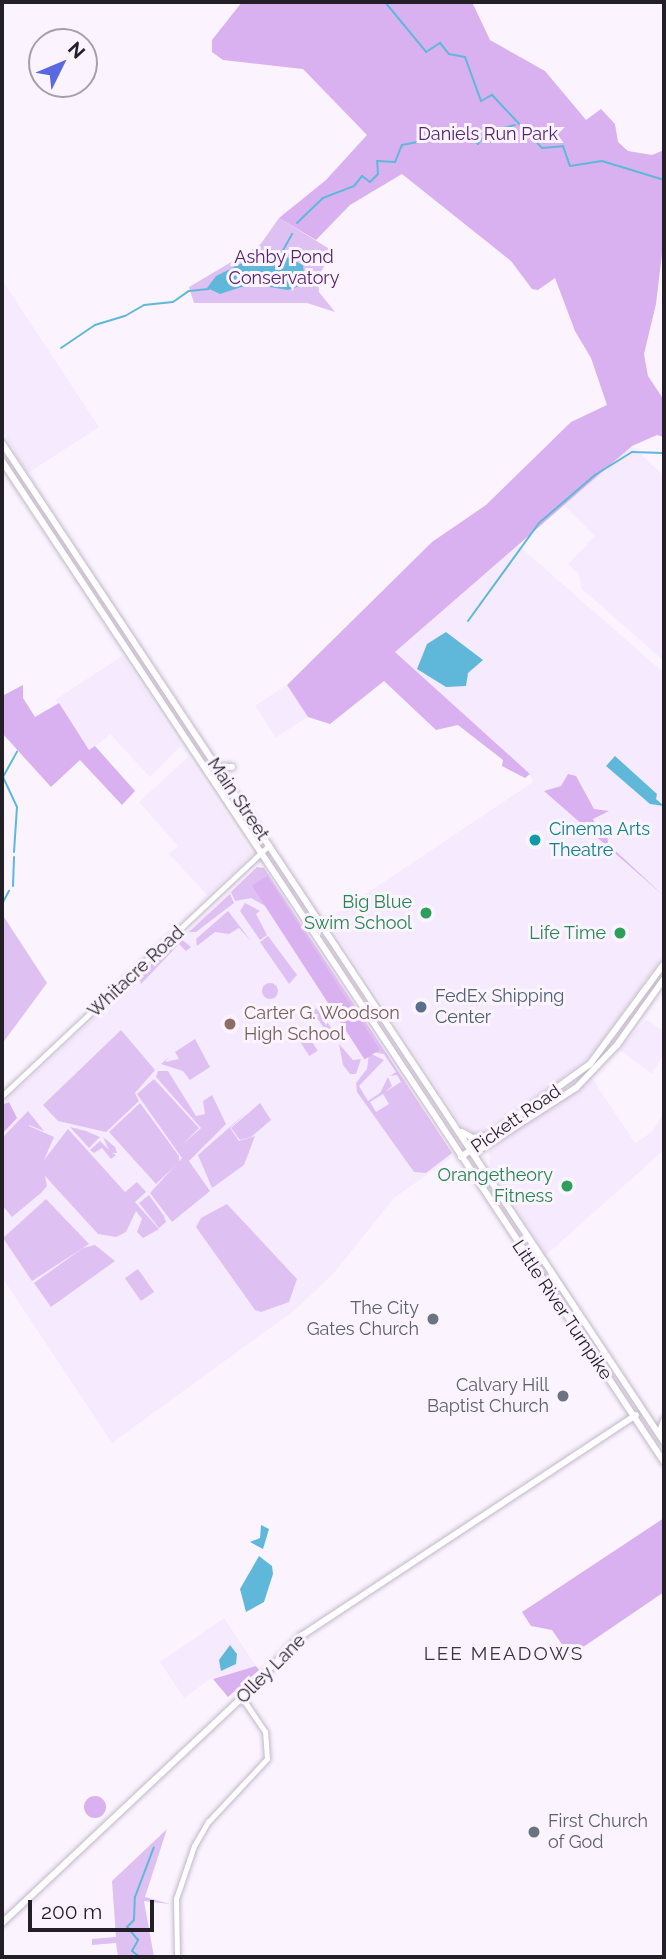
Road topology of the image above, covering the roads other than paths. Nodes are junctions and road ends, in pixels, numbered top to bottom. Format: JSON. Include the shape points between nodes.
{"nodes":[{"id":1,"x":2,"y":443,"type":"edge"},
{"id":2,"x":2,"y":461,"type":"edge"},
{"id":3,"x":217,"y":767,"type":"junction"},
{"id":4,"x":232,"y":767,"type":"dead end"},
{"id":5,"x":269,"y":845,"type":"junction"},
{"id":6,"x":261,"y":853,"type":"junction"},
{"id":7,"x":664,"y":964,"type":"edge"},
{"id":8,"x":664,"y":979,"type":"edge"},
{"id":9,"x":2,"y":1096,"type":"edge"},
{"id":10,"x":456,"y":1126,"type":"junction"},
{"id":11,"x":495,"y":1133,"type":"junction"},
{"id":12,"x":472,"y":1152,"type":"junction"},
{"id":13,"x":461,"y":1157,"type":"junction"},
{"id":14,"x":643,"y":1410,"type":"junction"},
{"id":15,"x":634,"y":1417,"type":"junction"},
{"id":16,"x":664,"y":1420,"type":"edge"},
{"id":17,"x":659,"y":1434,"type":"junction"},
{"id":18,"x":664,"y":1442,"type":"edge"},
{"id":19,"x":664,"y":1462,"type":"edge"},
{"id":20,"x":242,"y":1698,"type":"junction"},
{"id":21,"x":2,"y":1923,"type":"edge"},
{"id":22,"x":177,"y":1957,"type":"edge"}],
"edges":[{"from":1,"to":3,"type":"main road","name":"Main Street"},
{"from":2,"to":6,"type":"main road","name":"Main Street"},
{"from":3,"to":4,"type":"main road"},
{"from":3,"to":5,"type":"main road","name":"Main Street"},
{"from":5,"to":6,"type":"street","name":"Whitacre Road"},
{"from":5,"to":10,"type":"main road","name":"Main Street"},
{"from":6,"to":9,"type":"street","name":"Whitacre Road"},
{"from":6,"to":13,"type":"main road","name":"Main Street"},
{"from":7,"to":11,"type":"main road","name":"Pickett Road","via":[[590,1064]]},
{"from":8,"to":12,"type":"main road","name":"Pickett Road","via":[[617,1045],[576,1088]]},
{"from":10,"to":11,"type":"main road","via":[[473,1139]]},
{"from":10,"to":12,"type":"main road","name":"Main Street"},
{"from":11,"to":12,"type":"main road","name":"Pickett Road"},
{"from":12,"to":13,"type":"main road","name":"Pickett Road"},
{"from":12,"to":14,"type":"main road","name":"Little River Turnpike"},
{"from":13,"to":15,"type":"main road","name":"Little River Turnpike"},
{"from":14,"to":15,"type":"main road","name":"Olley Lane"},
{"from":14,"to":17,"type":"main road","name":"Little River Turnpike"},
{"from":15,"to":19,"type":"main road","name":"Little River Turnpike"},
{"from":15,"to":20,"type":"main road","name":"Olley Lane","via":[[314,1627]]},
{"from":16,"to":17,"type":"main road"},
{"from":17,"to":18,"type":"main road","name":"Little River Turnpike"},
{"from":20,"to":21,"type":"main road","name":"Olley Lane"},
{"from":20,"to":22,"type":"street","via":[[265,1732],[267,1759],[208,1822],[194,1846],[176,1899]]}]}
